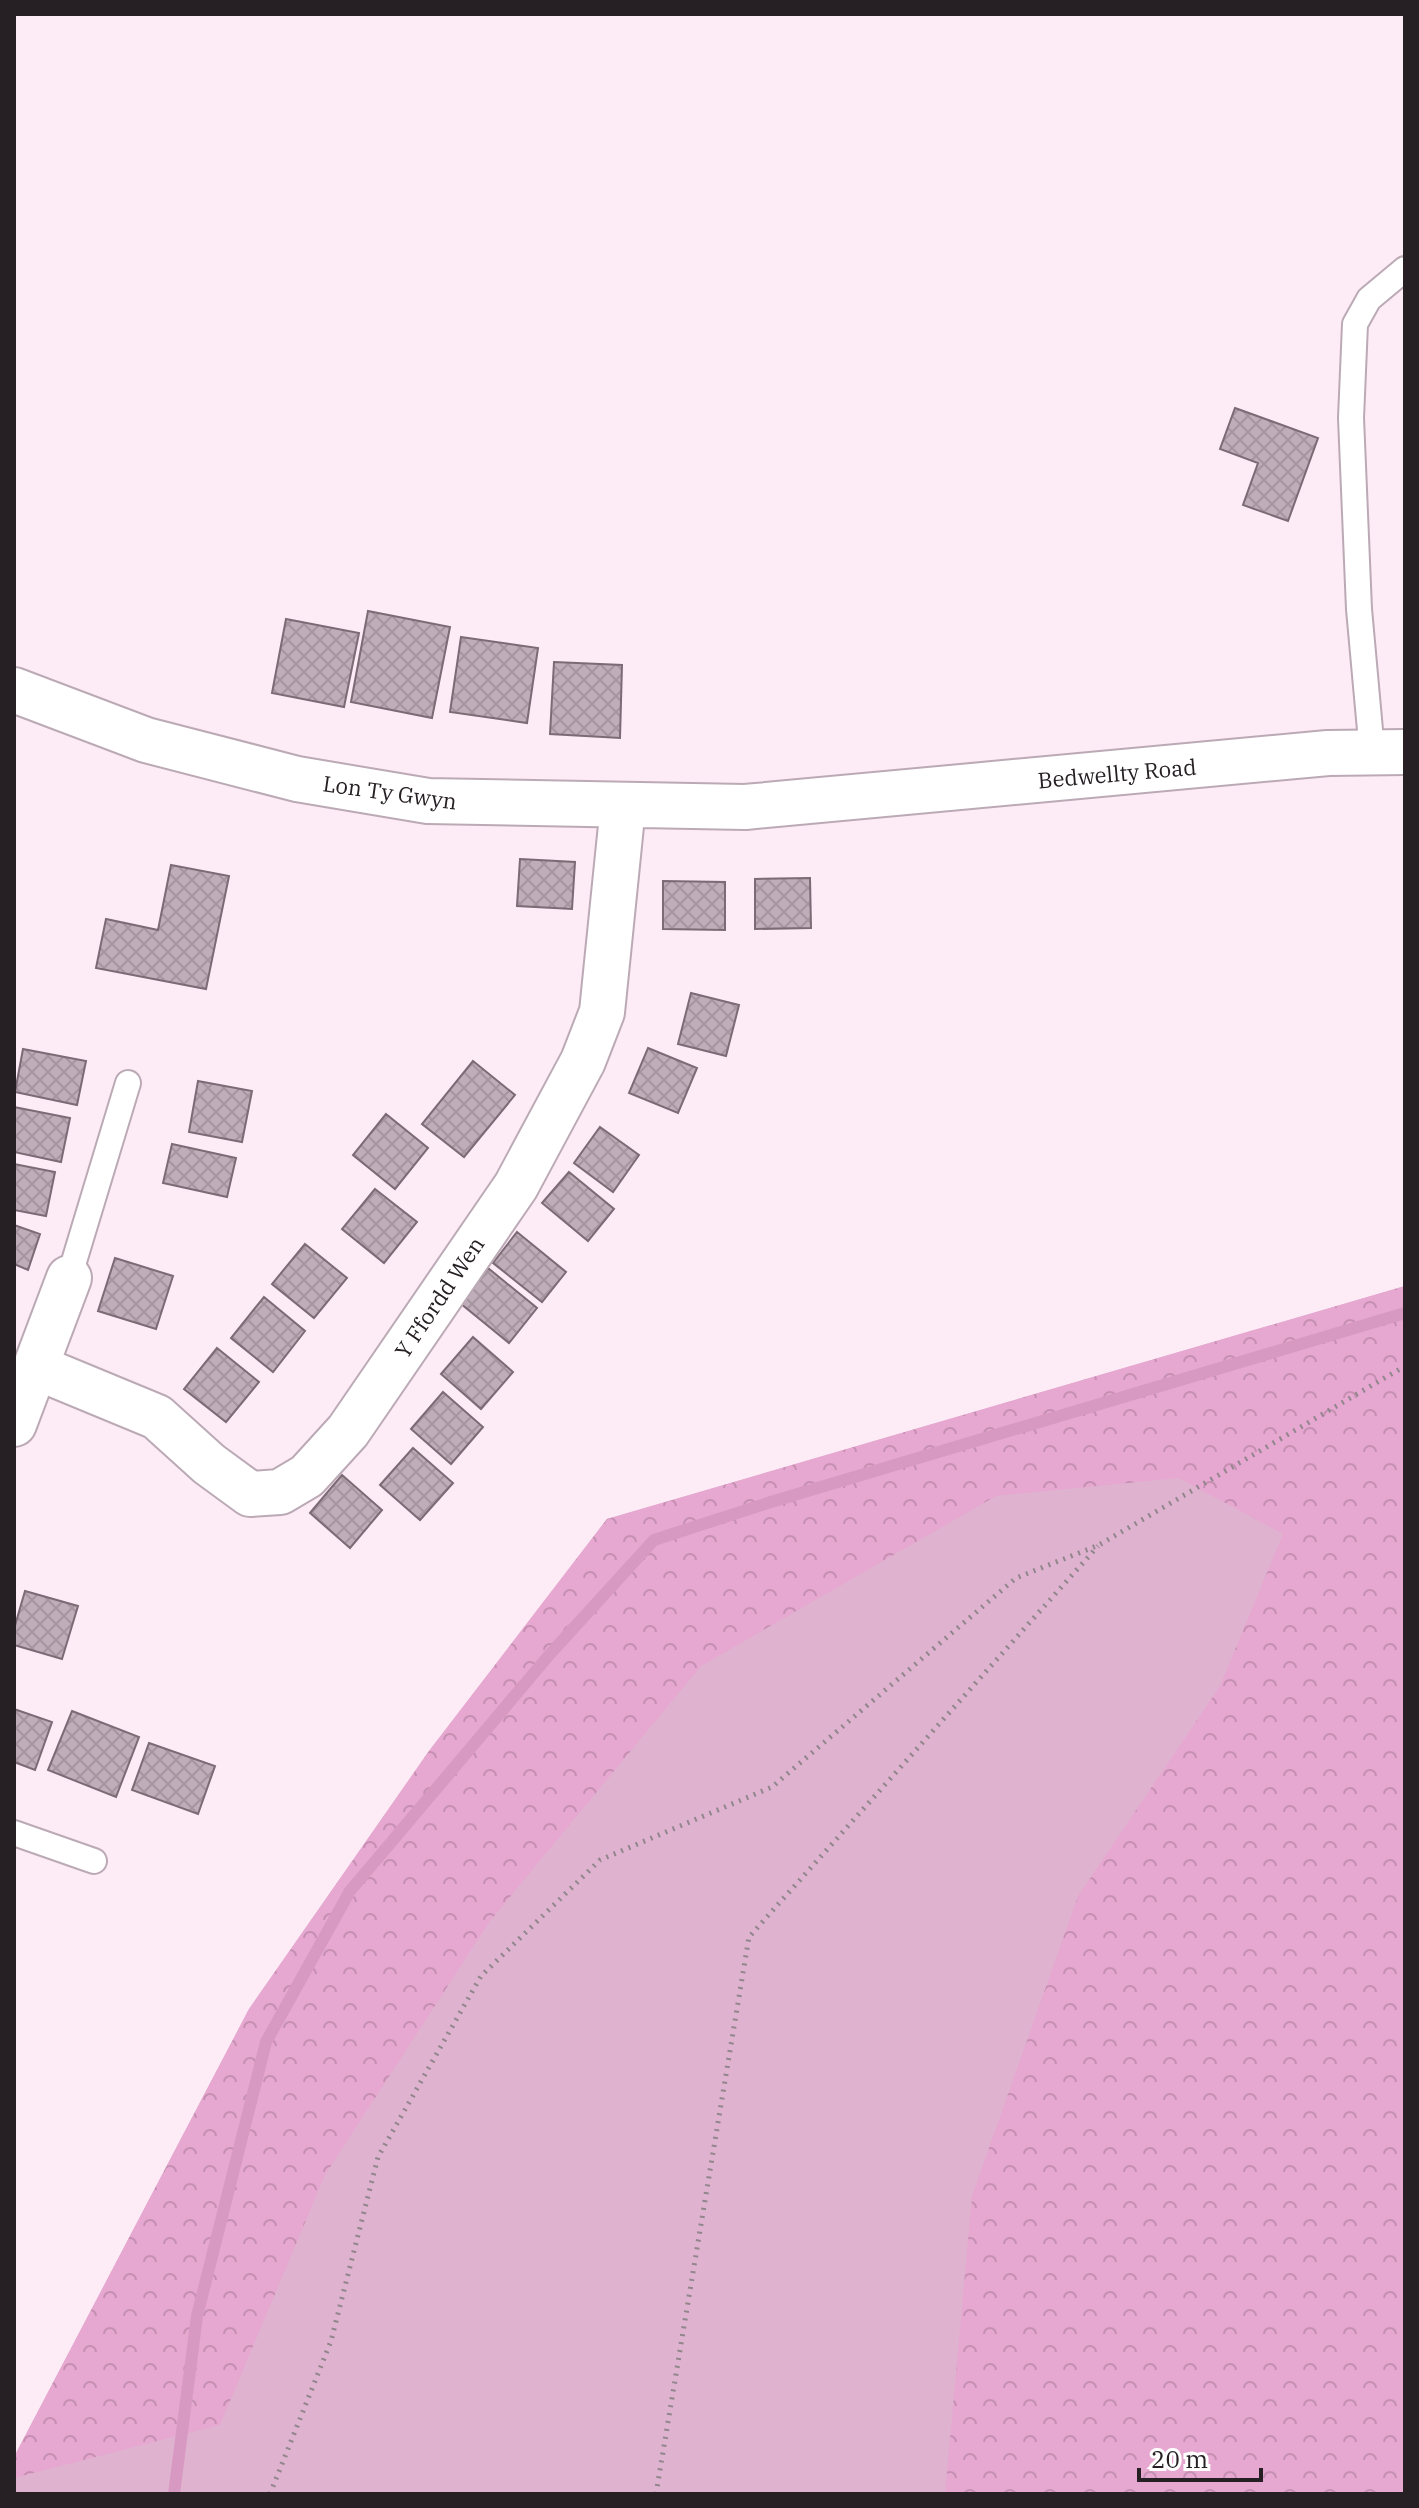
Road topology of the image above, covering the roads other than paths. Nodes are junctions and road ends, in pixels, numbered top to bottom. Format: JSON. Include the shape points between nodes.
{"nodes":[{"id":1,"x":1405,"y":269,"type":"edge"},
{"id":2,"x":14,"y":690,"type":"edge"},
{"id":3,"x":1388,"y":752,"type":"edge"},
{"id":4,"x":829,"y":800,"type":"joint"},
{"id":5,"x":623,"y":806,"type":"junction"},
{"id":6,"x":128,"y":1083,"type":"dead end"},
{"id":7,"x":69,"y":1278,"type":"joint"},
{"id":8,"x":36,"y":1367,"type":"junction"},
{"id":9,"x":14,"y":1424,"type":"edge"},
{"id":10,"x":14,"y":1833,"type":"edge"},
{"id":11,"x":94,"y":1861,"type":"dead end"}],
"edges":[{"from":1,"to":3,"type":"lane","via":[[1369,299],[1355,324],[1351,418],[1359,609]]},
{"from":2,"to":5,"type":"street","name":"Lon Ty Gwyn","via":[[146,740],[297,779],[428,801]]},
{"from":3,"to":4,"type":"street","name":"Bedwellty Road","via":[[1328,753]]},
{"from":4,"to":5,"type":"street","name":"Lon Ty Gwyn","via":[[745,807]]},
{"from":5,"to":8,"type":"street","name":"Y Ffordd Wen","via":[[602,1012],[583,1061],[516,1186],[348,1431],[307,1476],[280,1492],[250,1494],[157,1417]]},
{"from":6,"to":7,"type":"lane"},
{"from":7,"to":8,"type":"street"},
{"from":8,"to":9,"type":"street"},
{"from":10,"to":11,"type":"lane"}]}
